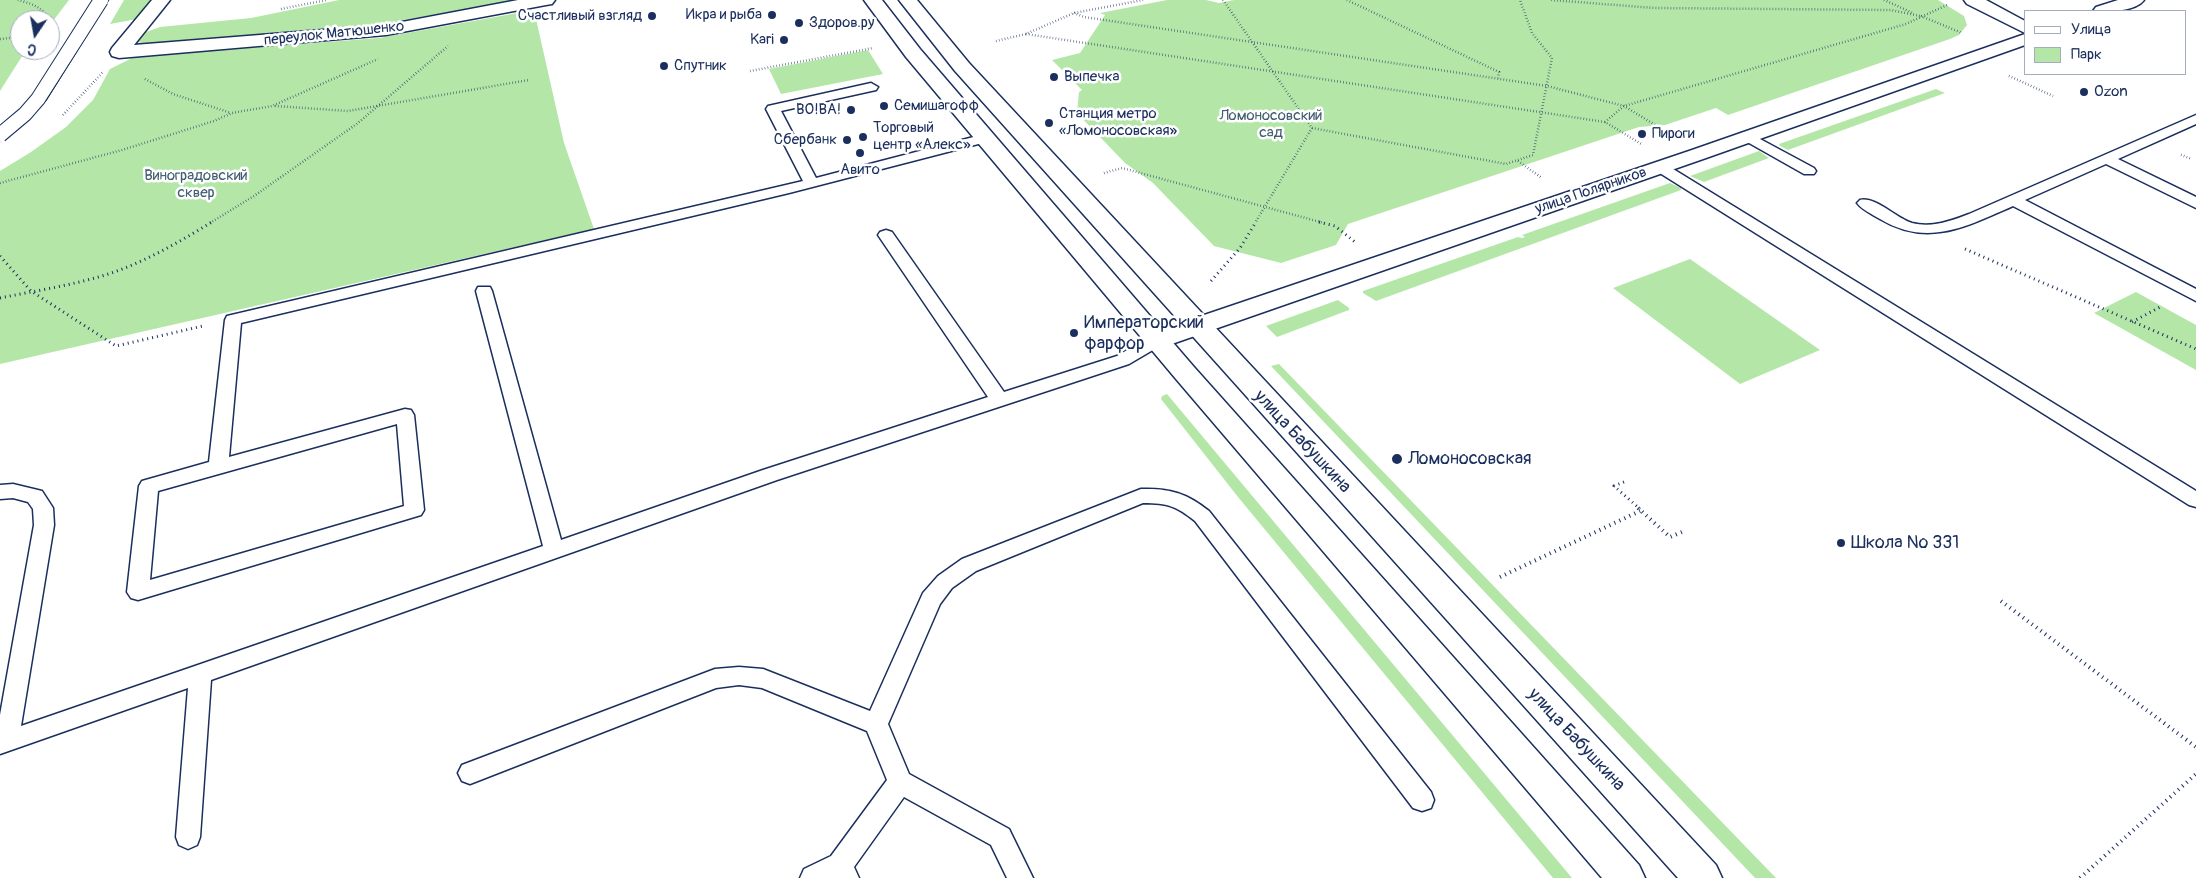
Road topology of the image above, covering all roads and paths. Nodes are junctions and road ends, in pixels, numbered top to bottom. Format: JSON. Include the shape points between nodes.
{"nodes":[{"id":1,"x":18,"y":0,"type":"edge"},
{"id":2,"x":101,"y":0,"type":"edge"},
{"id":3,"x":161,"y":0,"type":"edge"},
{"id":4,"x":545,"y":0,"type":"edge"},
{"id":5,"x":873,"y":0,"type":"edge"},
{"id":6,"x":908,"y":0,"type":"edge"},
{"id":7,"x":1143,"y":0,"type":"edge"},
{"id":8,"x":1223,"y":0,"type":"edge"},
{"id":9,"x":1347,"y":0,"type":"edge"},
{"id":10,"x":1520,"y":0,"type":"edge"},
{"id":11,"x":1551,"y":0,"type":"edge"},
{"id":12,"x":1884,"y":0,"type":"edge"},
{"id":13,"x":1973,"y":0,"type":"edge"},
{"id":14,"x":2135,"y":0,"type":"edge"},
{"id":15,"x":1952,"y":3,"type":"dead end"},
{"id":16,"x":42,"y":10,"type":"edge"},
{"id":17,"x":2105,"y":10,"type":"edge"},
{"id":18,"x":479,"y":13,"type":"junction"},
{"id":19,"x":1074,"y":13,"type":"junction"},
{"id":20,"x":1920,"y":16,"type":"junction"},
{"id":21,"x":2024,"y":27,"type":"edge"},
{"id":22,"x":1026,"y":34,"type":"junction"},
{"id":23,"x":1962,"y":34,"type":"dead end"},
{"id":24,"x":2024,"y":39,"type":"edge"},
{"id":25,"x":996,"y":41,"type":"dead end"},
{"id":26,"x":1253,"y":42,"type":"junction"},
{"id":27,"x":879,"y":47,"type":"dead end"},
{"id":28,"x":119,"y":52,"type":"junction"},
{"id":29,"x":384,"y":57,"type":"dead end"},
{"id":30,"x":750,"y":71,"type":"dead end"},
{"id":31,"x":1275,"y":73,"type":"junction"},
{"id":32,"x":2009,"y":76,"type":"dead end"},
{"id":33,"x":1498,"y":78,"type":"junction"},
{"id":34,"x":529,"y":80,"type":"dead end"},
{"id":35,"x":1547,"y":86,"type":"junction"},
{"id":36,"x":871,"y":87,"type":"dead end"},
{"id":37,"x":2053,"y":96,"type":"dead end"},
{"id":38,"x":272,"y":106,"type":"junction"},
{"id":39,"x":378,"y":106,"type":"junction"},
{"id":40,"x":1624,"y":106,"type":"junction"},
{"id":41,"x":1542,"y":112,"type":"junction"},
{"id":42,"x":232,"y":113,"type":"junction"},
{"id":43,"x":2196,"y":119,"type":"edge"},
{"id":44,"x":1605,"y":122,"type":"junction"},
{"id":45,"x":1312,"y":128,"type":"junction"},
{"id":46,"x":0,"y":135,"type":"edge"},
{"id":47,"x":1747,"y":136,"type":"junction"},
{"id":48,"x":1675,"y":137,"type":"dead end"},
{"id":49,"x":985,"y":138,"type":"junction"},
{"id":50,"x":1646,"y":147,"type":"dead end"},
{"id":51,"x":2108,"y":160,"type":"junction"},
{"id":52,"x":1517,"y":161,"type":"junction"},
{"id":53,"x":1660,"y":167,"type":"junction"},
{"id":54,"x":1809,"y":171,"type":"dead end"},
{"id":55,"x":1104,"y":173,"type":"dead end"},
{"id":56,"x":1545,"y":180,"type":"dead end"},
{"id":57,"x":0,"y":183,"type":"edge"},
{"id":58,"x":812,"y":183,"type":"junction"},
{"id":59,"x":2013,"y":200,"type":"junction"},
{"id":60,"x":2196,"y":203,"type":"edge"},
{"id":61,"x":1865,"y":204,"type":"dead end"},
{"id":62,"x":1265,"y":207,"type":"junction"},
{"id":63,"x":886,"y":235,"type":"dead end"},
{"id":64,"x":1357,"y":244,"type":"dead end"},
{"id":65,"x":1962,"y":247,"type":"dead end"},
{"id":66,"x":0,"y":256,"type":"edge"},
{"id":67,"x":1211,"y":282,"type":"dead end"},
{"id":68,"x":31,"y":291,"type":"junction"},
{"id":69,"x":484,"y":291,"type":"dead end"},
{"id":70,"x":2196,"y":296,"type":"edge"},
{"id":71,"x":0,"y":298,"type":"edge"},
{"id":72,"x":232,"y":320,"type":"junction"},
{"id":73,"x":1197,"y":326,"type":"junction"},
{"id":74,"x":1157,"y":340,"type":"junction"},
{"id":75,"x":2196,"y":349,"type":"edge"},
{"id":76,"x":1000,"y":401,"type":"junction"},
{"id":77,"x":218,"y":467,"type":"junction"},
{"id":78,"x":1624,"y":482,"type":"dead end"},
{"id":79,"x":0,"y":492,"type":"edge"},
{"id":80,"x":2196,"y":500,"type":"edge"},
{"id":81,"x":1640,"y":511,"type":"junction"},
{"id":82,"x":1682,"y":532,"type":"dead end"},
{"id":83,"x":554,"y":551,"type":"junction"},
{"id":84,"x":1500,"y":577,"type":"dead end"},
{"id":85,"x":2001,"y":600,"type":"dead end"},
{"id":86,"x":200,"y":675,"type":"junction"},
{"id":87,"x":876,"y":724,"type":"junction"},
{"id":88,"x":4,"y":743,"type":"edge"},
{"id":89,"x":2196,"y":747,"type":"edge"},
{"id":90,"x":470,"y":773,"type":"dead end"},
{"id":91,"x":2196,"y":774,"type":"edge"},
{"id":92,"x":900,"y":782,"type":"junction"},
{"id":93,"x":1422,"y":800,"type":"dead end"},
{"id":94,"x":188,"y":838,"type":"dead end"},
{"id":95,"x":843,"y":872,"type":"edge"},
{"id":96,"x":813,"y":878,"type":"edge"},
{"id":97,"x":1020,"y":878,"type":"edge"},
{"id":98,"x":1626,"y":878,"type":"edge"},
{"id":99,"x":1703,"y":878,"type":"edge"},
{"id":100,"x":2080,"y":878,"type":"edge"}],
"edges":[{"from":1,"to":16,"type":"path"},
{"from":2,"to":46,"type":"lane","bridge":true,"via":[[38,99],[26,114]]},
{"from":3,"to":28,"type":"street"},
{"from":4,"to":18,"type":"street","name":"переулок Матюшенко"},
{"from":5,"to":49,"type":"street"},
{"from":6,"to":73,"type":"street","name":"улица Бабушкина","via":[[962,67]]},
{"from":7,"to":19,"type":"path"},
{"from":8,"to":26,"type":"path"},
{"from":9,"to":33,"type":"path","via":[[1498,72]]},
{"from":10,"to":35,"type":"path","via":[[1532,33],[1552,58]]},
{"from":11,"to":20,"type":"path","via":[[1674,9],[1891,10]]},
{"from":12,"to":20,"type":"path"},
{"from":13,"to":21,"type":"street"},
{"from":14,"to":17,"type":"street"},
{"from":15,"to":20,"type":"path"},
{"from":18,"to":28,"type":"street","name":"переулок Матюшенко","via":[[348,35]]},
{"from":18,"to":39,"type":"path","via":[[469,27]]},
{"from":19,"to":22,"type":"path"},
{"from":19,"to":26,"type":"path"},
{"from":20,"to":23,"type":"path"},
{"from":20,"to":40,"type":"path","via":[[1906,24]]},
{"from":22,"to":25,"type":"path"},
{"from":22,"to":31,"type":"path"},
{"from":24,"to":47,"type":"street","name":"улица Полярников"},
{"from":26,"to":31,"type":"path"},
{"from":26,"to":33,"type":"path"},
{"from":27,"to":30,"type":"path"},
{"from":28,"to":42,"type":"path","via":[[128,68],[150,82],[173,94]]},
{"from":29,"to":38,"type":"path"},
{"from":31,"to":41,"type":"path"},
{"from":31,"to":45,"type":"path"},
{"from":32,"to":37,"type":"path"},
{"from":33,"to":35,"type":"path"},
{"from":34,"to":39,"type":"path"},
{"from":35,"to":40,"type":"path"},
{"from":35,"to":41,"type":"path"},
{"from":36,"to":58,"type":"lane","via":[[773,109]]},
{"from":38,"to":39,"type":"path","via":[[348,111]]},
{"from":38,"to":42,"type":"path"},
{"from":39,"to":68,"type":"path","via":[[254,196],[173,246],[92,279]]},
{"from":40,"to":44,"type":"path"},
{"from":40,"to":48,"type":"path"},
{"from":41,"to":44,"type":"path"},
{"from":41,"to":52,"type":"path","via":[[1533,155]]},
{"from":42,"to":57,"type":"path","via":[[122,150]]},
{"from":43,"to":51,"type":"lane"},
{"from":44,"to":50,"type":"path"},
{"from":45,"to":52,"type":"path","via":[[1506,164]]},
{"from":45,"to":62,"type":"path"},
{"from":47,"to":53,"type":"street","name":"улица Полярников"},
{"from":47,"to":54,"type":"lane"},
{"from":49,"to":58,"type":"lane"},
{"from":49,"to":74,"type":"street"},
{"from":51,"to":59,"type":"lane"},
{"from":51,"to":60,"type":"lane"},
{"from":52,"to":56,"type":"path"},
{"from":53,"to":73,"type":"street","name":"улица Полярников"},
{"from":53,"to":80,"type":"lane"},
{"from":55,"to":62,"type":"path","via":[[1122,168]]},
{"from":58,"to":72,"type":"lane"},
{"from":59,"to":61,"type":"lane","via":[[1954,225],[1932,230],[1905,225]]},
{"from":59,"to":70,"type":"lane"},
{"from":62,"to":64,"type":"path","via":[[1335,226]]},
{"from":62,"to":67,"type":"path","via":[[1240,248]]},
{"from":63,"to":76,"type":"lane"},
{"from":65,"to":75,"type":"path"},
{"from":66,"to":68,"type":"path"},
{"from":68,"to":71,"type":"path"},
{"from":68,"to":72,"type":"path","via":[[116,346]]},
{"from":69,"to":83,"type":"lane"},
{"from":72,"to":77,"type":"lane"},
{"from":73,"to":74,"type":"street","name":"улица Полярников"},
{"from":73,"to":99,"type":"street","name":"улица Бабушкина"},
{"from":74,"to":76,"type":"lane","via":[[1122,360]]},
{"from":74,"to":98,"type":"street"},
{"from":76,"to":83,"type":"lane","via":[[770,475]]},
{"from":77,"to":77,"type":"lane","via":[[405,415],[414,510],[138,592],[149,486]]},
{"from":78,"to":81,"type":"path","via":[[1614,486]]},
{"from":79,"to":88,"type":"lane","via":[[13,491],[34,496],[43,508],[44,525]]},
{"from":81,"to":82,"type":"path","via":[[1670,537]]},
{"from":81,"to":84,"type":"path"},
{"from":83,"to":86,"type":"lane"},
{"from":85,"to":89,"type":"path"},
{"from":86,"to":88,"type":"lane"},
{"from":86,"to":94,"type":"lane"},
{"from":87,"to":90,"type":"lane","via":[[763,679],[739,676],[706,682]]},
{"from":87,"to":92,"type":"lane"},
{"from":87,"to":93,"type":"lane","via":[[931,599],[946,582],[969,566],[1141,496],[1166,495],[1184,501],[1202,516]]},
{"from":91,"to":100,"type":"path"},
{"from":92,"to":95,"type":"lane"},
{"from":92,"to":97,"type":"lane","via":[[1000,837]]},
{"from":95,"to":96,"type":"lane"}]}
